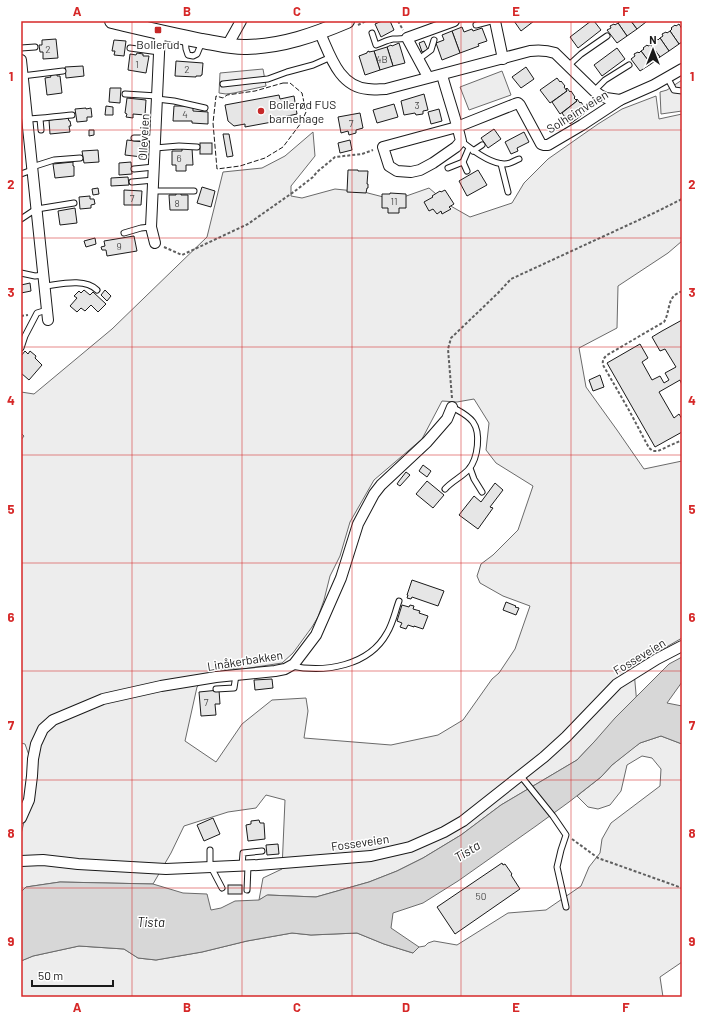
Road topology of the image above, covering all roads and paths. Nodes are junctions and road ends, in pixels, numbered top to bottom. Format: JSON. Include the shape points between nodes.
{"nodes":[{"id":1,"x":112,"y":21,"type":"edge"},
{"id":2,"x":241,"y":21,"type":"edge"},
{"id":3,"x":347,"y":21,"type":"edge"},
{"id":4,"x":454,"y":21,"type":"edge"},
{"id":5,"x":491,"y":21,"type":"edge"},
{"id":6,"x":495,"y":21,"type":"edge"},
{"id":7,"x":134,"y":23,"type":"edge"},
{"id":8,"x":476,"y":25,"type":"dead end"},
{"id":9,"x":160,"y":32,"type":"junction"},
{"id":10,"x":320,"y":33,"type":"junction"},
{"id":11,"x":372,"y":33,"type":"dead end"},
{"id":12,"x":607,"y":36,"type":"dead end"},
{"id":13,"x":407,"y":38,"type":"junction"},
{"id":14,"x":434,"y":40,"type":"dead end"},
{"id":15,"x":227,"y":46,"type":"junction"},
{"id":16,"x":35,"y":47,"type":"dead end"},
{"id":17,"x":21,"y":48,"type":"edge"},
{"id":18,"x":130,"y":48,"type":"dead end"},
{"id":19,"x":160,"y":53,"type":"junction"},
{"id":20,"x":331,"y":57,"type":"junction"},
{"id":21,"x":503,"y":59,"type":"junction"},
{"id":22,"x":21,"y":60,"type":"edge"},
{"id":23,"x":418,"y":60,"type":"junction"},
{"id":24,"x":628,"y":65,"type":"dead end"},
{"id":25,"x":568,"y":66,"type":"junction"},
{"id":26,"x":682,"y":69,"type":"edge"},
{"id":27,"x":63,"y":71,"type":"dead end"},
{"id":28,"x":22,"y":74,"type":"edge"},
{"id":29,"x":442,"y":75,"type":"junction"},
{"id":30,"x":428,"y":77,"type":"junction"},
{"id":31,"x":667,"y":77,"type":"junction"},
{"id":32,"x":223,"y":84,"type":"dead end"},
{"id":33,"x":682,"y":91,"type":"edge"},
{"id":34,"x":594,"y":92,"type":"junction"},
{"id":35,"x":125,"y":94,"type":"dead end"},
{"id":36,"x":157,"y":98,"type":"junction"},
{"id":37,"x":620,"y":100,"type":"junction"},
{"id":38,"x":23,"y":105,"type":"edge"},
{"id":39,"x":205,"y":108,"type":"dead end"},
{"id":40,"x":72,"y":115,"type":"dead end"},
{"id":41,"x":40,"y":119,"type":"junction"},
{"id":42,"x":25,"y":125,"type":"edge"},
{"id":43,"x":457,"y":127,"type":"junction"},
{"id":44,"x":41,"y":130,"type":"dead end"},
{"id":45,"x":134,"y":138,"type":"dead end"},
{"id":46,"x":155,"y":143,"type":"junction"},
{"id":47,"x":482,"y":145,"type":"dead end"},
{"id":48,"x":468,"y":146,"type":"junction"},
{"id":49,"x":196,"y":147,"type":"dead end"},
{"id":50,"x":383,"y":148,"type":"junction"},
{"id":51,"x":80,"y":158,"type":"dead end"},
{"id":52,"x":519,"y":159,"type":"dead end"},
{"id":53,"x":463,"y":162,"type":"junction"},
{"id":54,"x":501,"y":164,"type":"junction"},
{"id":55,"x":154,"y":167,"type":"junction"},
{"id":56,"x":32,"y":168,"type":"junction"},
{"id":57,"x":448,"y":168,"type":"dead end"},
{"id":58,"x":134,"y":169,"type":"dead end"},
{"id":59,"x":467,"y":171,"type":"dead end"},
{"id":60,"x":21,"y":174,"type":"edge"},
{"id":61,"x":132,"y":182,"type":"dead end"},
{"id":62,"x":153,"y":185,"type":"junction"},
{"id":63,"x":194,"y":191,"type":"dead end"},
{"id":64,"x":508,"y":192,"type":"dead end"},
{"id":65,"x":682,"y":199,"type":"edge"},
{"id":66,"x":74,"y":203,"type":"dead end"},
{"id":67,"x":37,"y":209,"type":"junction"},
{"id":68,"x":21,"y":219,"type":"edge"},
{"id":69,"x":151,"y":228,"type":"junction"},
{"id":70,"x":124,"y":233,"type":"dead end"},
{"id":71,"x":155,"y":243,"type":"joint"},
{"id":72,"x":21,"y":273,"type":"edge"},
{"id":73,"x":44,"y":275,"type":"junction"},
{"id":74,"x":45,"y":286,"type":"junction"},
{"id":75,"x":97,"y":290,"type":"dead end"},
{"id":76,"x":682,"y":291,"type":"edge"},
{"id":77,"x":48,"y":315,"type":"joint"},
{"id":78,"x":21,"y":348,"type":"edge"},
{"id":79,"x":452,"y":407,"type":"junction"},
{"id":80,"x":682,"y":440,"type":"edge"},
{"id":81,"x":470,"y":468,"type":"junction"},
{"id":82,"x":445,"y":489,"type":"dead end"},
{"id":83,"x":482,"y":492,"type":"dead end"},
{"id":84,"x":399,"y":601,"type":"dead end"},
{"id":85,"x":682,"y":646,"type":"edge"},
{"id":86,"x":290,"y":666,"type":"junction"},
{"id":87,"x":236,"y":675,"type":"junction"},
{"id":88,"x":216,"y":689,"type":"dead end"},
{"id":89,"x":520,"y":775,"type":"junction"},
{"id":90,"x":24,"y":802,"type":"edge"},
{"id":91,"x":21,"y":818,"type":"edge"},
{"id":92,"x":566,"y":835,"type":"junction"},
{"id":93,"x":210,"y":850,"type":"dead end"},
{"id":94,"x":262,"y":851,"type":"dead end"},
{"id":95,"x":21,"y":861,"type":"edge"},
{"id":96,"x":245,"y":866,"type":"junction"},
{"id":97,"x":210,"y":867,"type":"junction"},
{"id":98,"x":222,"y":888,"type":"dead end"},
{"id":99,"x":682,"y":888,"type":"edge"},
{"id":100,"x":247,"y":890,"type":"dead end"},
{"id":101,"x":566,"y":907,"type":"dead end"}],
"edges":[{"from":1,"to":7,"type":"main road"},
{"from":2,"to":15,"type":"street"},
{"from":3,"to":10,"type":"main road"},
{"from":4,"to":13,"type":"street"},
{"from":5,"to":8,"type":"lane"},
{"from":6,"to":21,"type":"street"},
{"from":7,"to":9,"type":"main road"},
{"from":9,"to":15,"type":"main road"},
{"from":9,"to":19,"type":"street","name":"Olleveien"},
{"from":10,"to":15,"type":"main road","via":[[270,45]]},
{"from":10,"to":20,"type":"street","name":"Solheimveien"},
{"from":11,"to":13,"type":"lane","via":[[376,45]]},
{"from":12,"to":25,"type":"lane"},
{"from":13,"to":23,"type":"street"},
{"from":14,"to":23,"type":"lane","via":[[431,50]]},
{"from":16,"to":17,"type":"lane"},
{"from":18,"to":19,"type":"lane"},
{"from":19,"to":36,"type":"street","name":"Olleveien"},
{"from":20,"to":30,"type":"street","name":"Solheimveien","via":[[345,79],[355,86],[367,89],[386,89]]},
{"from":20,"to":32,"type":"lane","via":[[268,79]]},
{"from":21,"to":25,"type":"street","name":"Solheimveien","via":[[530,51],[544,50],[555,53]]},
{"from":21,"to":29,"type":"street","name":"Solheimveien"},
{"from":22,"to":28,"type":"street"},
{"from":23,"to":30,"type":"street"},
{"from":24,"to":34,"type":"lane","via":[[605,80]]},
{"from":25,"to":34,"type":"street","name":"Solheimveien"},
{"from":26,"to":31,"type":"street","name":"Solheimveien"},
{"from":27,"to":28,"type":"lane"},
{"from":28,"to":38,"type":"street"},
{"from":29,"to":30,"type":"street","name":"Solheimveien"},
{"from":29,"to":43,"type":"street"},
{"from":31,"to":33,"type":"lane","via":[[674,90]]},
{"from":31,"to":37,"type":"street","name":"Solheimveien"},
{"from":34,"to":37,"type":"street","name":"Solheimveien","via":[[606,98]]},
{"from":35,"to":36,"type":"lane"},
{"from":36,"to":39,"type":"lane"},
{"from":36,"to":46,"type":"street","name":"Olleveien"},
{"from":37,"to":43,"type":"street","name":"Solheimveien","via":[[544,146],[518,103]]},
{"from":38,"to":42,"type":"street"},
{"from":40,"to":41,"type":"lane"},
{"from":41,"to":42,"type":"lane"},
{"from":41,"to":44,"type":"lane"},
{"from":42,"to":56,"type":"street"},
{"from":43,"to":48,"type":"street"},
{"from":43,"to":50,"type":"street","name":"Solheimveien"},
{"from":45,"to":46,"type":"lane"},
{"from":46,"to":49,"type":"lane"},
{"from":46,"to":55,"type":"street","name":"Olleveien"},
{"from":47,"to":48,"type":"lane"},
{"from":48,"to":50,"type":"street","via":[[456,147],[440,159],[411,172],[396,171],[389,166]]},
{"from":48,"to":53,"type":"lane"},
{"from":48,"to":54,"type":"lane"},
{"from":50,"to":71,"type":"path","via":[[362,154],[335,157],[295,191],[248,224],[182,255]]},
{"from":51,"to":56,"type":"lane","via":[[54,160]]},
{"from":52,"to":54,"type":"lane","via":[[509,164]]},
{"from":53,"to":57,"type":"lane"},
{"from":53,"to":59,"type":"lane"},
{"from":54,"to":64,"type":"lane"},
{"from":55,"to":58,"type":"lane"},
{"from":55,"to":62,"type":"street","name":"Olleveien"},
{"from":56,"to":60,"type":"lane"},
{"from":56,"to":67,"type":"street"},
{"from":61,"to":62,"type":"lane"},
{"from":62,"to":63,"type":"lane"},
{"from":62,"to":69,"type":"street","name":"Olleveien"},
{"from":65,"to":79,"type":"path","via":[[511,279],[451,338],[448,349]]},
{"from":66,"to":67,"type":"lane"},
{"from":67,"to":68,"type":"lane"},
{"from":67,"to":73,"type":"street"},
{"from":69,"to":70,"type":"lane"},
{"from":69,"to":71,"type":"street","name":"Olleveien"},
{"from":72,"to":73,"type":"lane"},
{"from":73,"to":74,"type":"street"},
{"from":74,"to":75,"type":"lane","via":[[81,282]]},
{"from":74,"to":77,"type":"street"},
{"from":76,"to":80,"type":"path","via":[[674,296],[664,322],[607,355],[602,361],[649,448],[658,451]]},
{"from":77,"to":78,"type":"lane","via":[[37,313]]},
{"from":79,"to":81,"type":"lane","via":[[468,416],[477,431],[478,447]]},
{"from":79,"to":86,"type":"street","name":"Linåkerbakken","via":[[447,419],[427,442],[374,494],[358,524],[340,578],[316,635]]},
{"from":81,"to":82,"type":"lane"},
{"from":81,"to":83,"type":"lane"},
{"from":84,"to":86,"type":"lane","via":[[387,634],[377,647],[366,655],[351,663],[328,668],[304,669]]},
{"from":85,"to":89,"type":"street","name":"Fosseveien","via":[[617,684],[566,737]]},
{"from":86,"to":87,"type":"street","name":"Linåkerbakken","via":[[275,671]]},
{"from":87,"to":88,"type":"lane","via":[[234,688]]},
{"from":87,"to":90,"type":"street","name":"Linåkerbakken","via":[[161,686],[103,699],[53,720],[43,729],[36,744],[29,800]]},
{"from":89,"to":92,"type":"lane"},
{"from":89,"to":96,"type":"street","name":"Fosseveien","via":[[463,821],[410,847],[371,856]]},
{"from":90,"to":91,"type":"street","name":"Linåkerbakken"},
{"from":92,"to":99,"type":"path","via":[[598,858]]},
{"from":92,"to":101,"type":"lane","via":[[557,867]]},
{"from":93,"to":97,"type":"lane"},
{"from":94,"to":96,"type":"lane","via":[[243,852]]},
{"from":95,"to":97,"type":"street","name":"Fosseveien","via":[[43,860],[166,869]]},
{"from":96,"to":97,"type":"street","name":"Fosseveien"},
{"from":96,"to":100,"type":"lane"},
{"from":97,"to":98,"type":"lane"}]}
